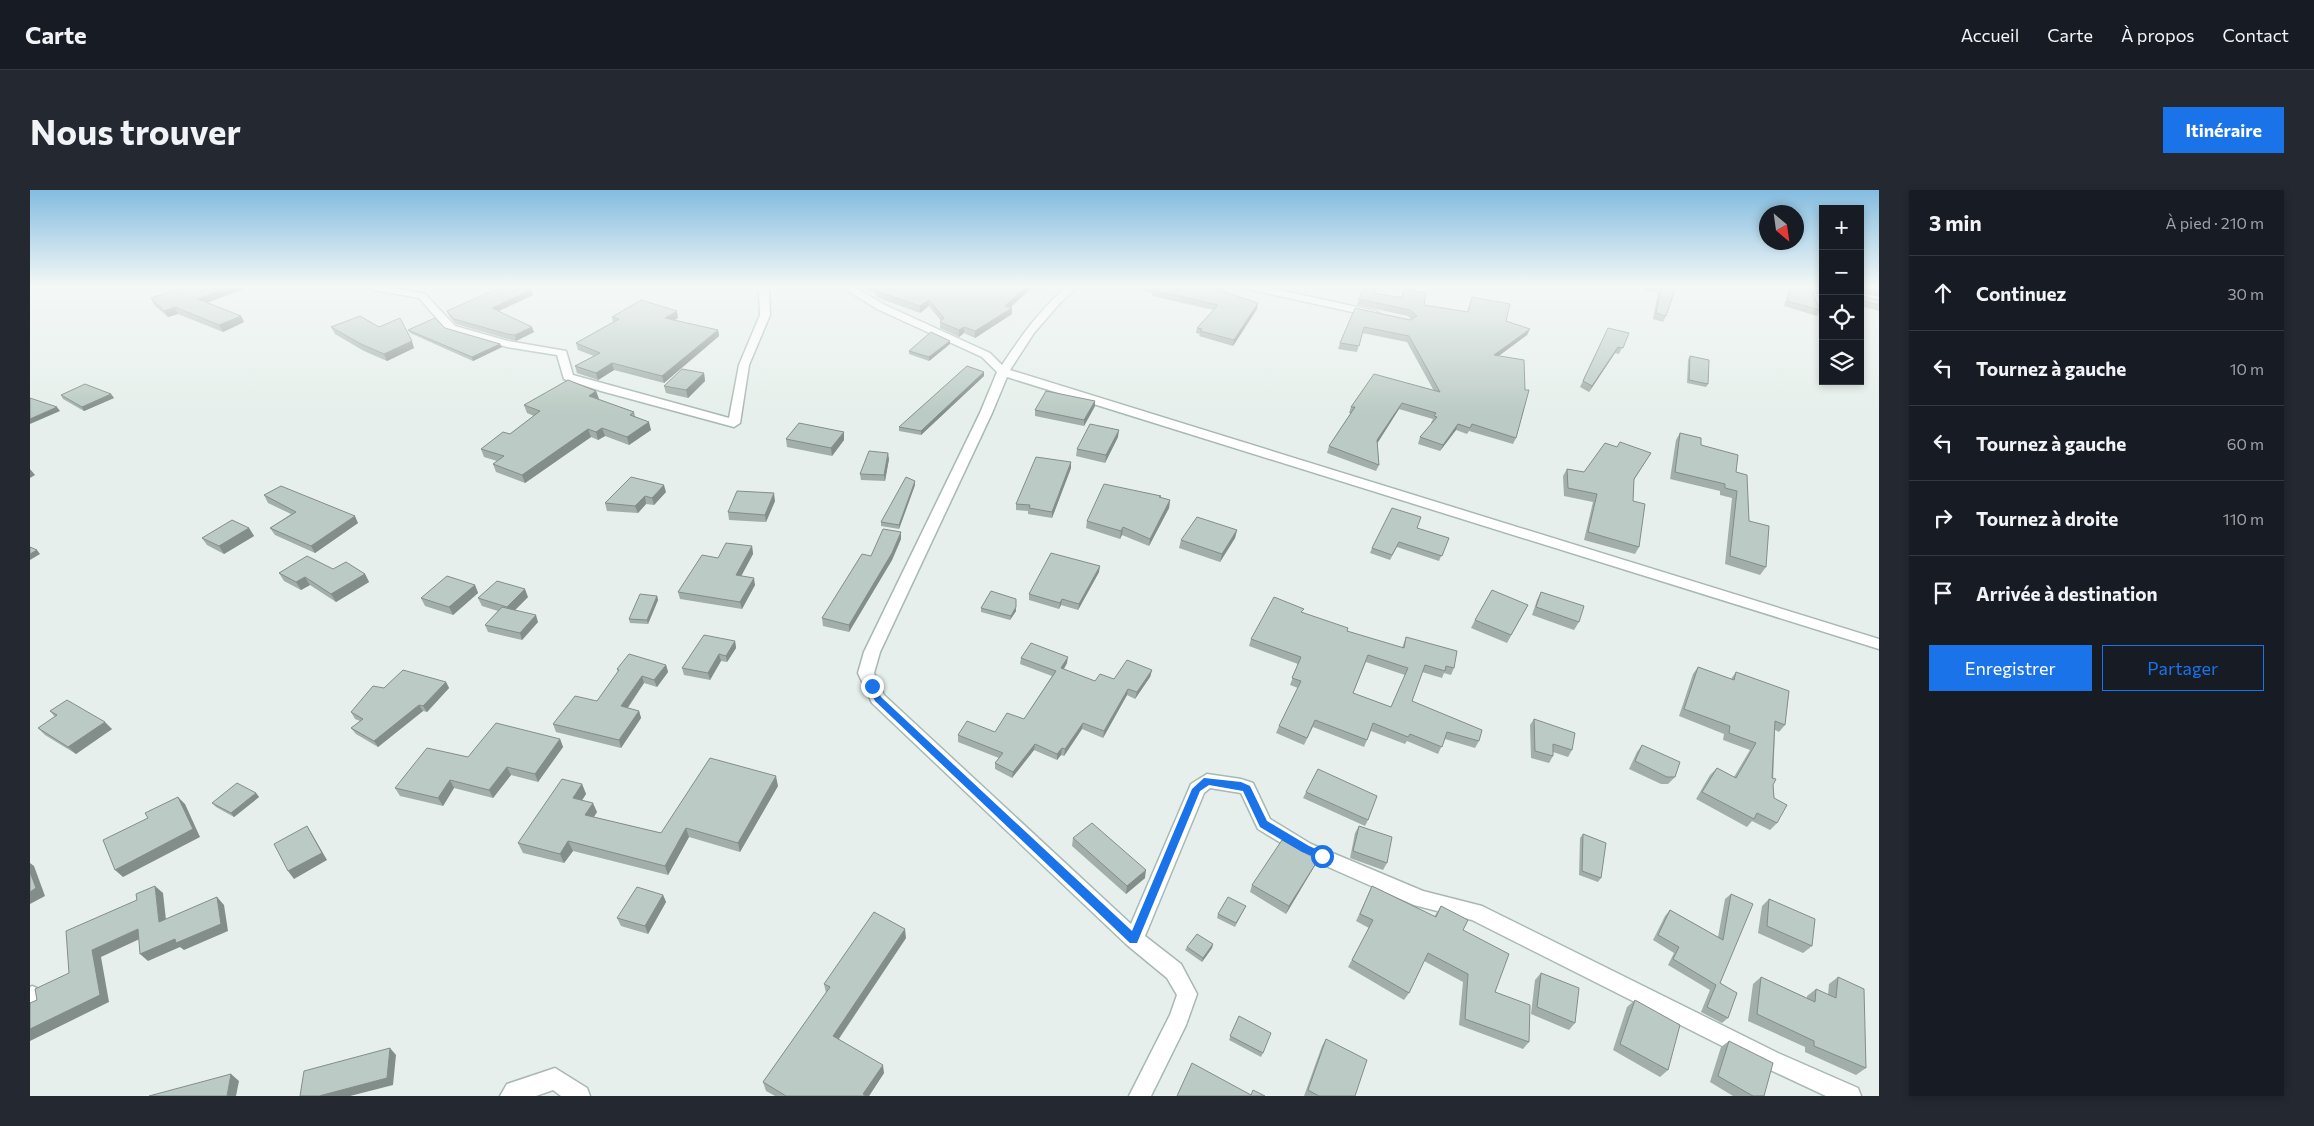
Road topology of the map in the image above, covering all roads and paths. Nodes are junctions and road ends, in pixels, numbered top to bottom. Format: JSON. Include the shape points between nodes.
{"nodes":[{"id":1,"x":455,"y":329,"type":"edge"},
{"id":2,"x":759,"y":329,"type":"edge"},
{"id":3,"x":931,"y":329,"type":"edge"},
{"id":4,"x":1031,"y":329,"type":"edge"},
{"id":5,"x":1003,"y":372,"type":"junction"},
{"id":6,"x":1879,"y":644,"type":"edge"},
{"id":7,"x":1134,"y":939,"type":"junction"},
{"id":8,"x":511,"y":1096,"type":"edge"},
{"id":9,"x":579,"y":1096,"type":"edge"},
{"id":10,"x":1140,"y":1096,"type":"edge"},
{"id":11,"x":1850,"y":1096,"type":"edge"}],
"edges":[{"from":1,"to":2,"type":"street","via":[[507,344],[562,353],[568,377],[734,423],[744,365]]},
{"from":3,"to":5,"type":"street","via":[[986,355]]},
{"from":4,"to":5,"type":"street"},
{"from":5,"to":6,"type":"street"},
{"from":5,"to":7,"type":"street","via":[[872,652],[866,673],[878,699]]},
{"from":7,"to":10,"type":"street","via":[[1174,971],[1188,994]]},
{"from":7,"to":11,"type":"street","via":[[1196,789],[1207,781],[1241,786],[1251,794],[1264,824],[1305,849],[1421,899],[1475,912]]},
{"from":8,"to":9,"type":"street","via":[[555,1079]]}]}
